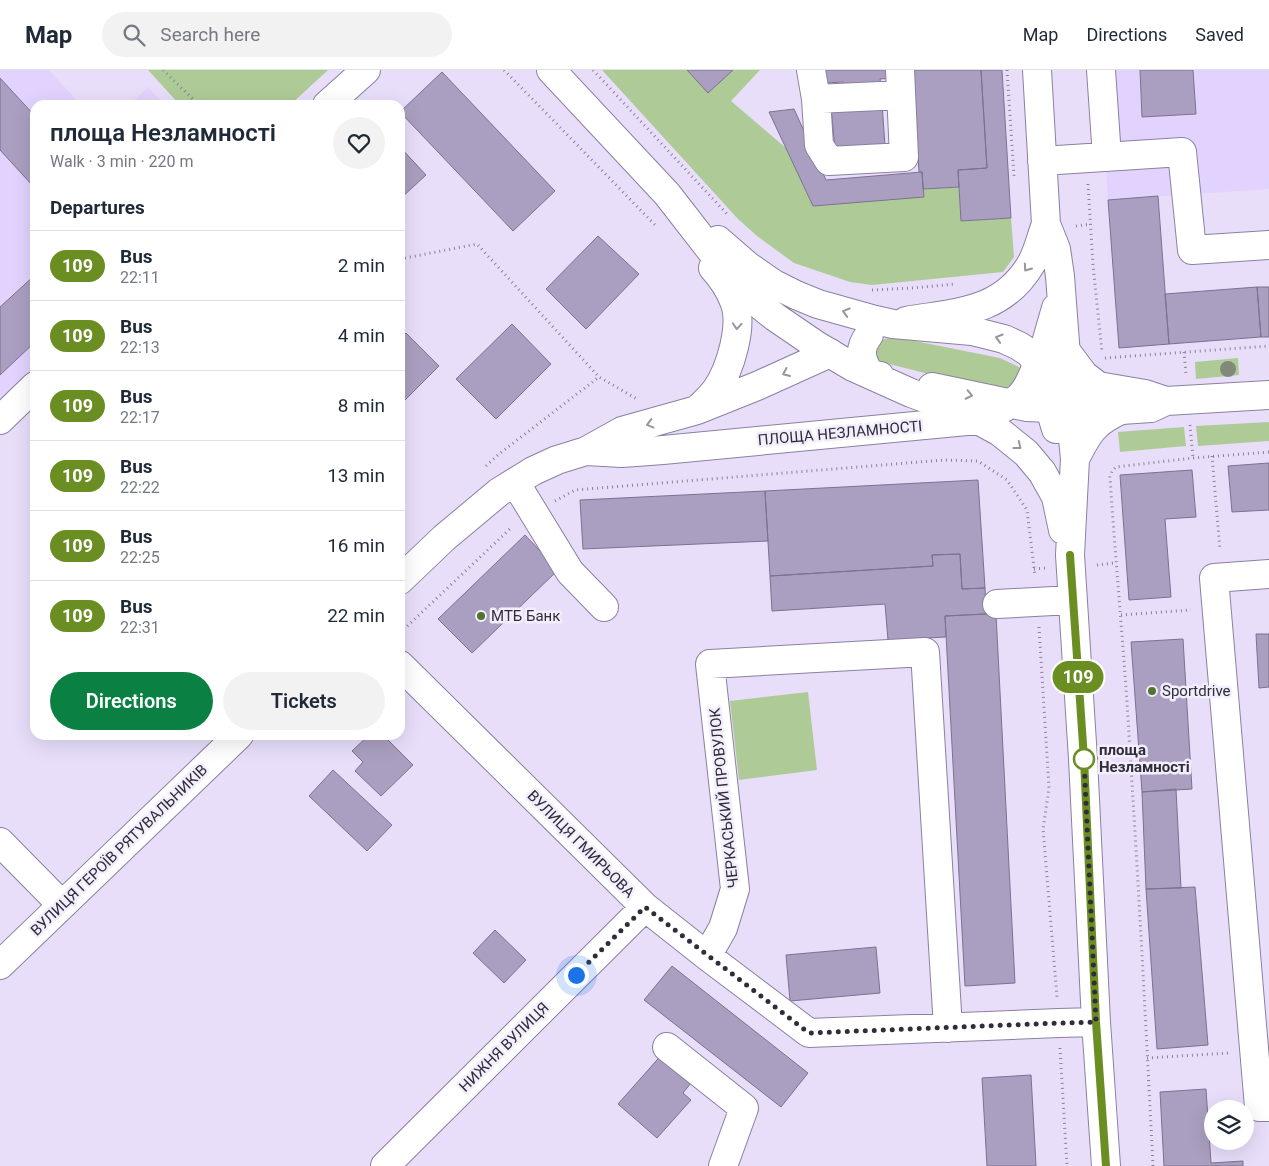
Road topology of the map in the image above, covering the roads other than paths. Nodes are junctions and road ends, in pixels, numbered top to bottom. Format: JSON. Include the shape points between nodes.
{"nodes":[{"id":1,"x":366,"y":70,"type":"edge"},
{"id":2,"x":551,"y":70,"type":"edge"},
{"id":3,"x":811,"y":70,"type":"edge"},
{"id":4,"x":1036,"y":70,"type":"edge"},
{"id":5,"x":1101,"y":70,"type":"edge"},
{"id":6,"x":900,"y":82,"type":"edge"},
{"id":7,"x":816,"y":99,"type":"junction"},
{"id":8,"x":333,"y":100,"type":"edge"},
{"id":9,"x":1097,"y":157,"type":"junction"},
{"id":10,"x":1042,"y":161,"type":"junction"},
{"id":11,"x":667,"y":194,"type":"junction"},
{"id":12,"x":1046,"y":224,"type":"junction"},
{"id":13,"x":1269,"y":245,"type":"edge"},
{"id":14,"x":1060,"y":288,"type":"junction"},
{"id":15,"x":893,"y":324,"type":"junction"},
{"id":16,"x":869,"y":335,"type":"junction"},
{"id":17,"x":1066,"y":351,"type":"junction"},
{"id":18,"x":830,"y":353,"type":"junction"},
{"id":19,"x":1037,"y":365,"type":"junction"},
{"id":20,"x":870,"y":374,"type":"junction"},
{"id":21,"x":1068,"y":378,"type":"junction"},
{"id":22,"x":30,"y":391,"type":"edge"},
{"id":23,"x":1112,"y":395,"type":"junction"},
{"id":24,"x":1269,"y":395,"type":"edge"},
{"id":25,"x":1009,"y":404,"type":"junction"},
{"id":26,"x":1060,"y":409,"type":"junction"},
{"id":27,"x":697,"y":410,"type":"junction"},
{"id":28,"x":0,"y":420,"type":"edge"},
{"id":29,"x":978,"y":420,"type":"junction"},
{"id":30,"x":586,"y":450,"type":"junction"},
{"id":31,"x":1075,"y":459,"type":"junction"},
{"id":32,"x":515,"y":482,"type":"junction"},
{"id":33,"x":1064,"y":502,"type":"junction"},
{"id":34,"x":1269,"y":574,"type":"edge"},
{"id":35,"x":405,"y":575,"type":"edge"},
{"id":36,"x":1072,"y":600,"type":"junction"},
{"id":37,"x":997,"y":604,"type":"dead end"},
{"id":38,"x":604,"y":607,"type":"dead end"},
{"id":39,"x":405,"y":671,"type":"edge"},
{"id":40,"x":234,"y":740,"type":"edge"},
{"id":41,"x":0,"y":842,"type":"edge"},
{"id":42,"x":62,"y":905,"type":"junction"},
{"id":43,"x":645,"y":907,"type":"junction"},
{"id":44,"x":707,"y":956,"type":"junction"},
{"id":45,"x":0,"y":965,"type":"edge"},
{"id":46,"x":1096,"y":1022,"type":"junction"},
{"id":47,"x":948,"y":1028,"type":"junction"},
{"id":48,"x":667,"y":1047,"type":"dead end"},
{"id":49,"x":1269,"y":1106,"type":"edge"},
{"id":50,"x":385,"y":1166,"type":"edge"},
{"id":51,"x":723,"y":1166,"type":"edge"},
{"id":52,"x":1106,"y":1166,"type":"edge"}],
"edges":[{"from":1,"to":8,"type":"street"},
{"from":2,"to":11,"type":"street"},
{"from":3,"to":7,"type":"street"},
{"from":4,"to":10,"type":"street"},
{"from":5,"to":9,"type":"street"},
{"from":6,"to":7,"type":"street"},
{"from":6,"to":7,"type":"street","via":[[904,157],[829,161],[819,145]]},
{"from":9,"to":10,"type":"street"},
{"from":9,"to":13,"type":"street","via":[[1182,152],[1192,250]]},
{"from":10,"to":12,"type":"street"},
{"from":15,"to":11,"type":"street","one_way":true,"via":[[818,304],[774,284],[748,266]]},
{"from":11,"to":18,"type":"street","name":"ПЛОЩА НЕЗЛАМНОСТІ","via":[[733,279],[775,317]]},
{"from":11,"to":27,"type":"street","one_way":true,"via":[[676,225],[725,282],[735,302],[736,338],[731,358],[715,391]]},
{"from":12,"to":14,"type":"street","via":[[1056,249]]},
{"from":12,"to":15,"type":"street","one_way":true,"via":[[1031,263],[1007,293],[976,309]]},
{"from":14,"to":17,"type":"street"},
{"from":14,"to":19,"type":"street","via":[[1054,318]]},
{"from":15,"to":16,"type":"street"},
{"from":19,"to":15,"type":"street","one_way":true,"via":[[1031,354],[1004,339],[972,331]]},
{"from":16,"to":18,"type":"street"},
{"from":16,"to":20,"type":"street","via":[[864,341],[862,358]]},
{"from":17,"to":21,"type":"street"},
{"from":17,"to":23,"type":"street","via":[[1084,375]]},
{"from":18,"to":20,"type":"street","name":"ПЛОЩА НЕЗЛАМНОСТІ"},
{"from":18,"to":27,"type":"street","one_way":true},
{"from":19,"to":21,"type":"street"},
{"from":19,"to":25,"type":"street","via":[[1024,392]]},
{"from":19,"to":26,"type":"street"},
{"from":20,"to":25,"type":"street","name":"ПЛОЩА НЕЗЛАМНОСТІ","one_way":true},
{"from":20,"to":29,"type":"street","name":"ПЛОЩА НЕЗЛАМНОСТІ"},
{"from":21,"to":23,"type":"street"},
{"from":21,"to":26,"type":"street"},
{"from":22,"to":28,"type":"street"},
{"from":23,"to":24,"type":"street","via":[[1145,394],[1166,401]]},
{"from":23,"to":26,"type":"street","name":"ПЛОЩА НЕЗЛАМНОСТІ"},
{"from":23,"to":31,"type":"street","via":[[1107,416],[1090,431]]},
{"from":25,"to":26,"type":"street","name":"ПЛОЩА НЕЗЛАМНОСТІ"},
{"from":25,"to":29,"type":"street"},
{"from":26,"to":29,"type":"street","name":"ПЛОЩА НЕЗЛАМНОСТІ"},
{"from":26,"to":31,"type":"street"},
{"from":26,"to":33,"type":"street"},
{"from":27,"to":30,"type":"street","one_way":true,"via":[[622,432]]},
{"from":29,"to":30,"type":"street","name":"ПЛОЩА НЕЗЛАМНОСТІ","via":[[622,453]]},
{"from":29,"to":33,"type":"street","name":"ПЛОЩА НЕЗЛАМНОСТІ","one_way":true,"via":[[1000,432],[1026,453]]},
{"from":30,"to":32,"type":"street","via":[[557,460]]},
{"from":31,"to":33,"type":"street"},
{"from":32,"to":35,"type":"street","via":[[444,538]]},
{"from":32,"to":38,"type":"street","via":[[570,572]]},
{"from":33,"to":36,"type":"street"},
{"from":34,"to":49,"type":"street","via":[[1214,578],[1259,1107]]},
{"from":36,"to":37,"type":"street"},
{"from":36,"to":46,"type":"street","via":[[1084,759]]},
{"from":39,"to":43,"type":"street","name":"ВУЛИЦЯ ГМИРЬОВА"},
{"from":40,"to":42,"type":"street","name":"ВУЛИЦЯ ГЕРОЇВ РЯТУВАЛЬНИКІВ"},
{"from":41,"to":42,"type":"street"},
{"from":42,"to":45,"type":"street","name":"ВУЛИЦЯ ГЕРОЇВ РЯТУВАЛЬНИКІВ"},
{"from":43,"to":44,"type":"street","name":"ВУЛИЦЯ ГМИРЬОВА"},
{"from":43,"to":50,"type":"street","name":"НИЖНЯ ВУЛИЦЯ"},
{"from":44,"to":47,"type":"street","name":"ВУЛИЦЯ ГМИРЬОВА","via":[[809,1033]]},
{"from":44,"to":47,"type":"street","name":"ЧЕРКАСЬКИЙ ПРОВУЛОК","via":[[723,928],[735,889],[710,664],[926,652]]},
{"from":46,"to":47,"type":"street","name":"ВУЛИЦЯ ГМИРЬОВА"},
{"from":46,"to":52,"type":"street"},
{"from":48,"to":51,"type":"street","via":[[744,1108]]}]}
